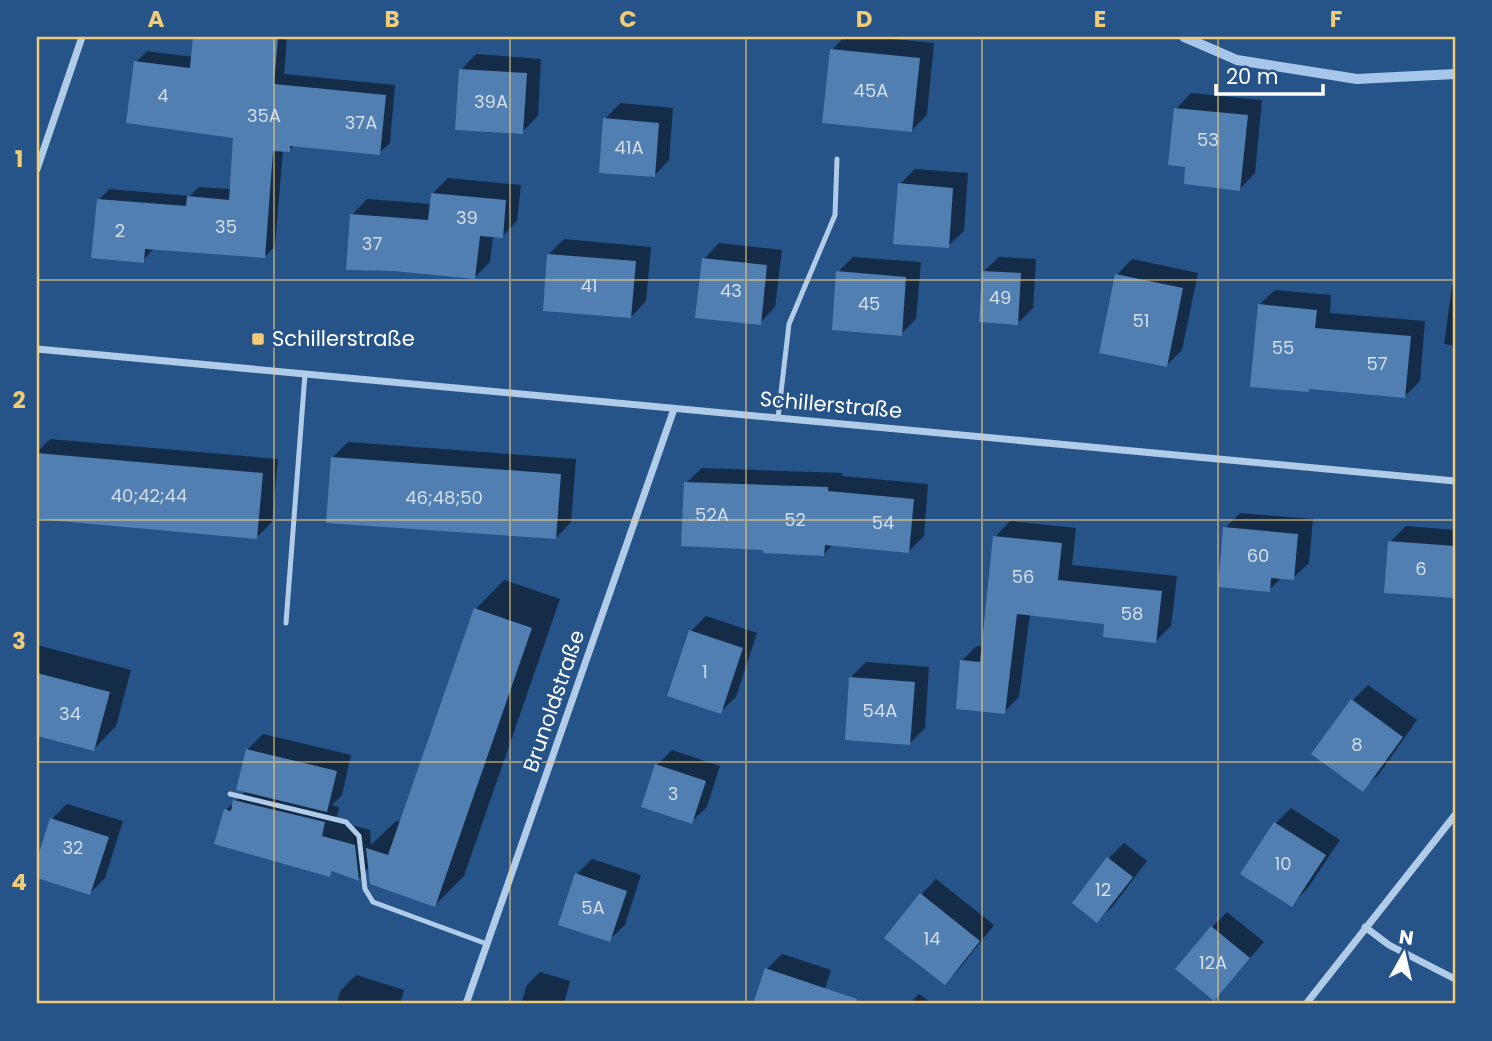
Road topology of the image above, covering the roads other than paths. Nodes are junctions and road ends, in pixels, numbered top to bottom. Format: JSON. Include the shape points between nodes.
{"nodes":[{"id":1,"x":82,"y":37,"type":"edge"},
{"id":2,"x":837,"y":159,"type":"dead end"},
{"id":3,"x":37,"y":169,"type":"edge"},
{"id":4,"x":37,"y":349,"type":"edge"},
{"id":5,"x":305,"y":374,"type":"junction"},
{"id":6,"x":674,"y":409,"type":"junction"},
{"id":7,"x":778,"y":418,"type":"junction"},
{"id":8,"x":1455,"y":481,"type":"edge"},
{"id":9,"x":286,"y":623,"type":"dead end"},
{"id":10,"x":230,"y":794,"type":"dead end"},
{"id":11,"x":1455,"y":815,"type":"edge"},
{"id":12,"x":1365,"y":927,"type":"junction"},
{"id":13,"x":487,"y":944,"type":"junction"},
{"id":14,"x":1455,"y":979,"type":"edge"},
{"id":15,"x":466,"y":1004,"type":"edge"},
{"id":16,"x":1306,"y":1004,"type":"edge"}],
"edges":[{"from":1,"to":3,"type":"street"},
{"from":2,"to":7,"type":"lane","via":[[835,215],[789,324]]},
{"from":4,"to":5,"type":"street","name":"Schillerstraße"},
{"from":5,"to":6,"type":"street","name":"Schillerstraße"},
{"from":5,"to":9,"type":"lane"},
{"from":6,"to":7,"type":"street","name":"Schillerstraße"},
{"from":6,"to":13,"type":"street","name":"Brunoldstraße"},
{"from":7,"to":8,"type":"street","name":"Schillerstraße"},
{"from":10,"to":13,"type":"lane","via":[[346,822],[359,836],[365,889],[373,902]]},
{"from":11,"to":12,"type":"street"},
{"from":12,"to":14,"type":"street","via":[[1389,945]]},
{"from":12,"to":16,"type":"street"},
{"from":13,"to":15,"type":"street","name":"Brunoldstraße"}]}
